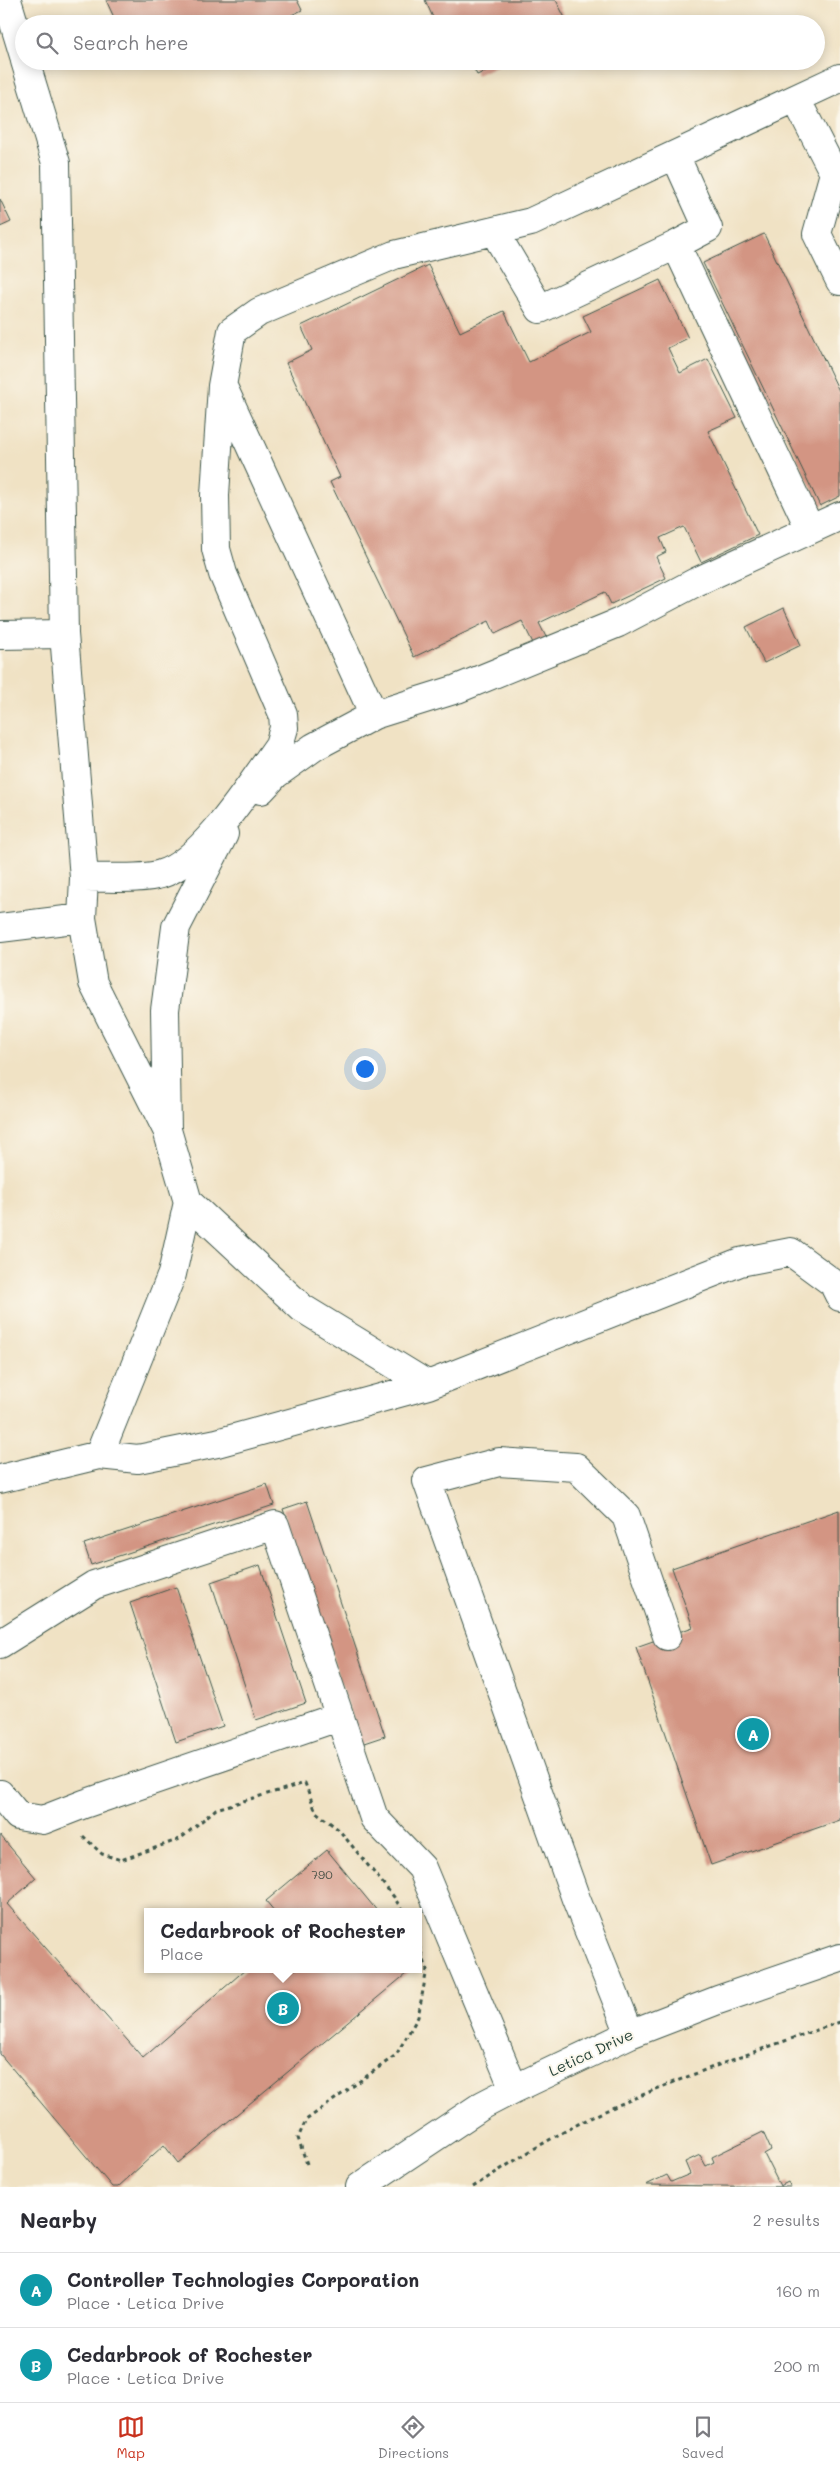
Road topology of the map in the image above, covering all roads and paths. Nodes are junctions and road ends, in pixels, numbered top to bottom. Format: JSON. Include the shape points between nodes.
{"nodes":[{"id":1,"x":7,"y":0,"type":"edge"},
{"id":2,"x":15,"y":26,"type":"edge"},
{"id":3,"x":28,"y":70,"type":"edge"},
{"id":4,"x":840,"y":78,"type":"edge"},
{"id":5,"x":796,"y":99,"type":"junction"},
{"id":6,"x":675,"y":155,"type":"junction"},
{"id":7,"x":837,"y":174,"type":"edge"},
{"id":8,"x":494,"y":231,"type":"junction"},
{"id":9,"x":676,"y":246,"type":"junction"},
{"id":10,"x":840,"y":281,"type":"edge"},
{"id":11,"x":222,"y":386,"type":"junction"},
{"id":12,"x":840,"y":516,"type":"edge"},
{"id":13,"x":810,"y":530,"type":"junction"},
{"id":14,"x":64,"y":634,"type":"junction"},
{"id":15,"x":0,"y":635,"type":"edge"},
{"id":16,"x":374,"y":715,"type":"junction"},
{"id":17,"x":84,"y":878,"type":"junction"},
{"id":18,"x":82,"y":918,"type":"junction"},
{"id":19,"x":0,"y":928,"type":"edge"},
{"id":20,"x":167,"y":1130,"type":"junction"},
{"id":21,"x":188,"y":1202,"type":"junction"},
{"id":22,"x":840,"y":1297,"type":"edge"},
{"id":23,"x":428,"y":1384,"type":"junction"},
{"id":24,"x":99,"y":1456,"type":"junction"},
{"id":25,"x":0,"y":1479,"type":"edge"},
{"id":26,"x":667,"y":1636,"type":"dead end"},
{"id":27,"x":0,"y":1644,"type":"edge"},
{"id":28,"x":338,"y":1717,"type":"junction"},
{"id":29,"x":0,"y":1794,"type":"edge"},
{"id":30,"x":77,"y":1833,"type":"dead end"},
{"id":31,"x":401,"y":1908,"type":"edge"},
{"id":32,"x":422,"y":1955,"type":"edge"},
{"id":33,"x":840,"y":1958,"type":"edge"},
{"id":34,"x":840,"y":2022,"type":"edge"},
{"id":35,"x":630,"y":2034,"type":"junction"},
{"id":36,"x":514,"y":2089,"type":"junction"},
{"id":37,"x":307,"y":2164,"type":"dead end"},
{"id":38,"x":360,"y":2187,"type":"edge"},
{"id":39,"x":473,"y":2187,"type":"edge"}],
"edges":[{"from":1,"to":2,"type":"street"},
{"from":3,"to":14,"type":"street","via":[[56,163]]},
{"from":4,"to":5,"type":"street"},
{"from":5,"to":6,"type":"street"},
{"from":5,"to":7,"type":"street"},
{"from":6,"to":8,"type":"street","via":[[531,222]]},
{"from":6,"to":9,"type":"street","via":[[708,228]]},
{"from":7,"to":10,"type":"street","via":[[818,234]]},
{"from":8,"to":9,"type":"street","via":[[540,309]]},
{"from":8,"to":11,"type":"street","via":[[394,255],[259,312],[232,331]]},
{"from":9,"to":13,"type":"street"},
{"from":11,"to":16,"type":"street"},
{"from":11,"to":17,"type":"street","via":[[215,495],[216,549],[223,574],[283,714],[280,745],[209,838],[173,870],[159,875]]},
{"from":12,"to":13,"type":"street"},
{"from":13,"to":16,"type":"street","via":[[696,582],[618,623],[457,689]]},
{"from":14,"to":15,"type":"street"},
{"from":14,"to":17,"type":"street"},
{"from":16,"to":20,"type":"street","via":[[291,763],[234,817],[176,927],[165,1010]]},
{"from":17,"to":18,"type":"street"},
{"from":18,"to":19,"type":"street"},
{"from":18,"to":20,"type":"street","via":[[93,983]]},
{"from":20,"to":21,"type":"street"},
{"from":21,"to":23,"type":"street","via":[[302,1308]]},
{"from":21,"to":24,"type":"street","via":[[172,1274]]},
{"from":22,"to":23,"type":"street","via":[[833,1283],[791,1252],[740,1262]]},
{"from":23,"to":24,"type":"street","via":[[217,1443],[138,1459]]},
{"from":24,"to":25,"type":"street"},
{"from":26,"to":35,"type":"street","via":[[626,1516],[576,1467],[499,1462],[427,1481],[576,1899]]},
{"from":27,"to":28,"type":"street","via":[[94,1585],[275,1525]]},
{"from":28,"to":29,"type":"street","via":[[43,1820],[18,1816]]},
{"from":28,"to":36,"type":"street","via":[[374,1818],[422,1868]]},
{"from":30,"to":31,"type":"path","via":[[102,1854],[121,1860],[180,1839],[216,1809],[305,1783],[316,1812],[339,1830]]},
{"from":32,"to":37,"type":"path","via":[[427,1969],[418,2018],[396,2055],[306,2120],[298,2138]]},
{"from":33,"to":35,"type":"street","name":"Letica Drive"},
{"from":34,"to":39,"type":"path","via":[[732,2060],[604,2112],[519,2157]]},
{"from":35,"to":36,"type":"street","name":"Letica Drive"},
{"from":36,"to":38,"type":"street","name":"Letica Drive","via":[[483,2105]]}]}
